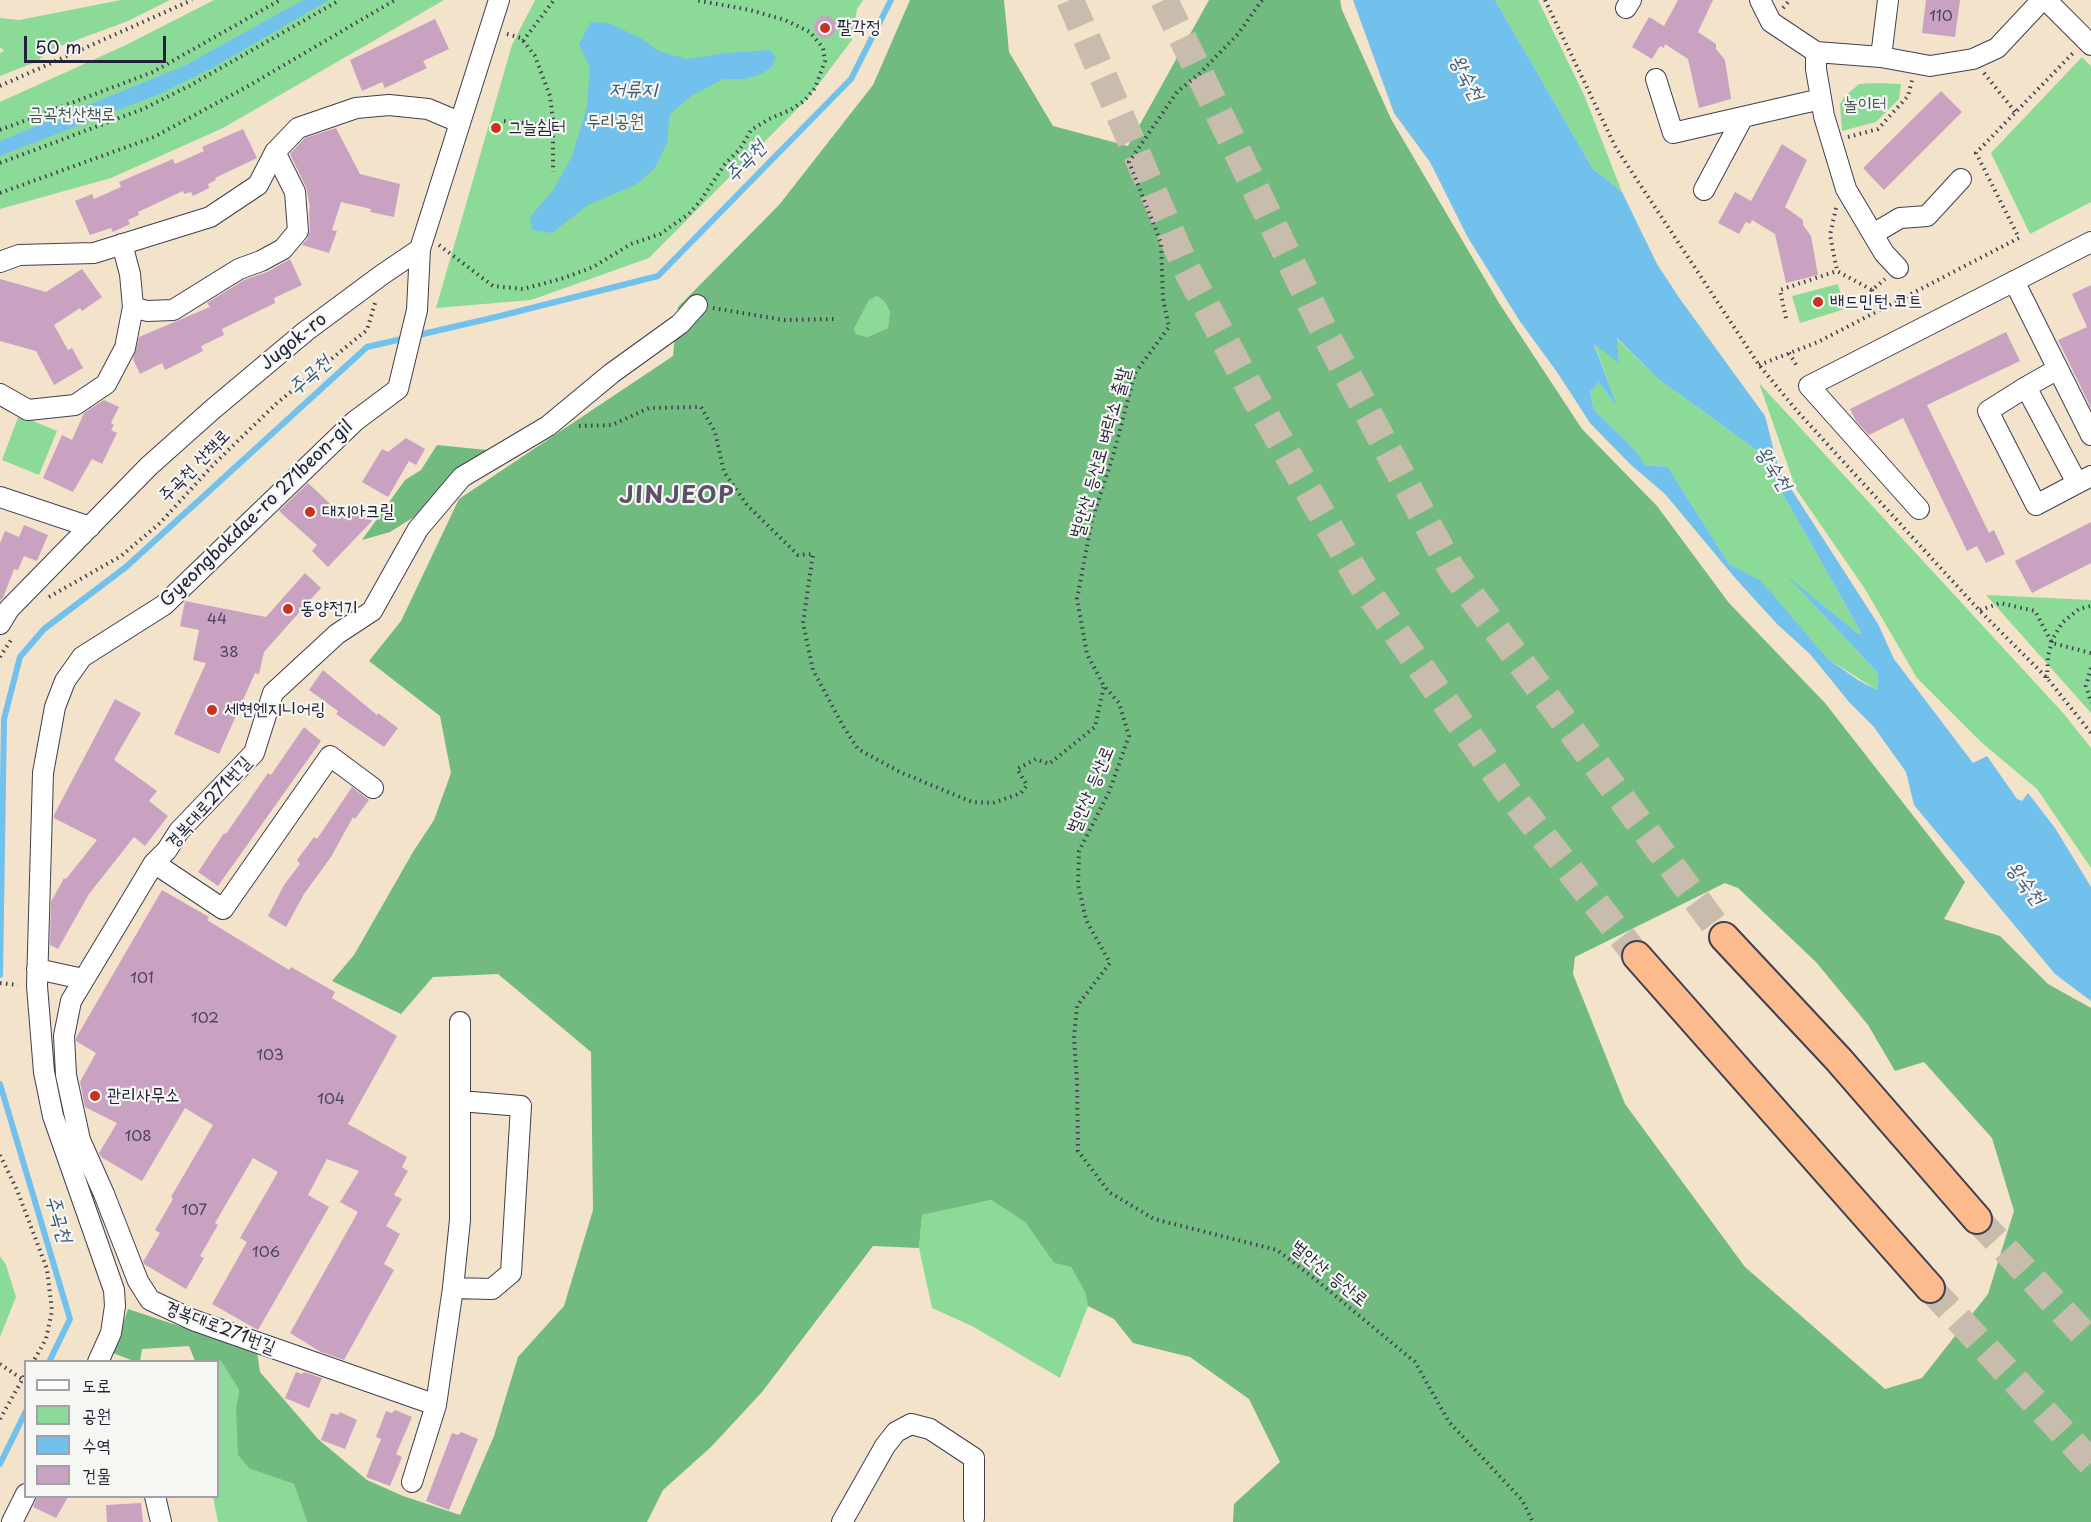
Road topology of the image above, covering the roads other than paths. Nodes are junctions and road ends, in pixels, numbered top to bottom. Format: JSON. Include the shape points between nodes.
{"nodes":[{"id":1,"x":1760,"y":0,"type":"edge"},
{"id":2,"x":1888,"y":0,"type":"edge"},
{"id":3,"x":2044,"y":0,"type":"edge"},
{"id":4,"x":497,"y":5,"type":"edge"},
{"id":5,"x":2088,"y":43,"type":"edge"},
{"id":6,"x":1816,"y":52,"type":"junction"},
{"id":7,"x":1881,"y":57,"type":"junction"},
{"id":8,"x":1656,"y":79,"type":"dead end"},
{"id":9,"x":1821,"y":99,"type":"junction"},
{"id":10,"x":1743,"y":117,"type":"junction"},
{"id":11,"x":459,"y":122,"type":"junction"},
{"id":12,"x":275,"y":152,"type":"junction"},
{"id":13,"x":1961,"y":179,"type":"dead end"},
{"id":14,"x":1704,"y":190,"type":"dead end"},
{"id":15,"x":1873,"y":234,"type":"junction"},
{"id":16,"x":422,"y":241,"type":"junction"},
{"id":17,"x":2091,"y":242,"type":"edge"},
{"id":18,"x":122,"y":244,"type":"junction"},
{"id":19,"x":0,"y":262,"type":"edge"},
{"id":20,"x":1898,"y":268,"type":"road end"},
{"id":21,"x":2014,"y":281,"type":"junction"},
{"id":22,"x":697,"y":305,"type":"road end"},
{"id":23,"x":133,"y":307,"type":"junction"},
{"id":24,"x":2058,"y":369,"type":"junction"},
{"id":25,"x":2026,"y":387,"type":"junction"},
{"id":26,"x":0,"y":394,"type":"edge"},
{"id":27,"x":2091,"y":435,"type":"edge"},
{"id":28,"x":2084,"y":480,"type":"edge"},
{"id":29,"x":0,"y":497,"type":"edge"},
{"id":30,"x":1919,"y":509,"type":"dead end"},
{"id":31,"x":90,"y":527,"type":"junction"},
{"id":32,"x":5,"y":620,"type":"edge"},
{"id":33,"x":374,"y":788,"type":"dead end"},
{"id":34,"x":154,"y":863,"type":"junction"},
{"id":35,"x":1724,"y":937,"type":"tunnel mouth"},
{"id":36,"x":1637,"y":956,"type":"tunnel mouth"},
{"id":37,"x":37,"y":969,"type":"junction"},
{"id":38,"x":83,"y":979,"type":"junction"},
{"id":39,"x":459,"y":1022,"type":"dead end"},
{"id":40,"x":460,"y":1101,"type":"junction"},
{"id":41,"x":1977,"y":1219,"type":"tunnel mouth"},
{"id":42,"x":453,"y":1288,"type":"junction"},
{"id":43,"x":1930,"y":1288,"type":"tunnel mouth"},
{"id":44,"x":101,"y":1360,"type":"edge"},
{"id":45,"x":436,"y":1405,"type":"junction"},
{"id":46,"x":412,"y":1482,"type":"dead end"},
{"id":47,"x":24,"y":1498,"type":"edge"},
{"id":48,"x":155,"y":1498,"type":"edge"},
{"id":49,"x":974,"y":1518,"type":"dead end"},
{"id":50,"x":12,"y":1522,"type":"edge"},
{"id":51,"x":161,"y":1522,"type":"edge"},
{"id":52,"x":842,"y":1522,"type":"edge"}],
"edges":[{"from":1,"to":6,"type":"street","via":[[1771,22]]},
{"from":2,"to":7,"type":"street"},
{"from":3,"to":5,"type":"street"},
{"from":3,"to":7,"type":"street","via":[[1997,48],[1972,59],[1930,66]]},
{"from":4,"to":11,"type":"street"},
{"from":6,"to":7,"type":"street"},
{"from":6,"to":9,"type":"street"},
{"from":8,"to":10,"type":"street","via":[[1673,133]]},
{"from":9,"to":10,"type":"street"},
{"from":9,"to":15,"type":"street","via":[[1843,182]]},
{"from":10,"to":14,"type":"street"},
{"from":11,"to":12,"type":"street","via":[[428,109],[389,105],[356,108],[298,128]]},
{"from":11,"to":16,"type":"street"},
{"from":12,"to":18,"type":"street","via":[[258,185],[210,217]]},
{"from":12,"to":23,"type":"street","via":[[295,192],[298,231],[283,249],[239,269],[173,310]]},
{"from":13,"to":15,"type":"street","via":[[1927,216],[1900,218]]},
{"from":15,"to":20,"type":"street"},
{"from":16,"to":31,"type":"street","name":"Jugok-ro","via":[[213,409],[149,466]]},
{"from":16,"to":37,"type":"street","name":"Gyeongbokdae-ro 271beon-gil","via":[[417,310],[398,389],[355,421],[164,606],[82,657],[65,681],[55,707],[43,773]]},
{"from":17,"to":21,"type":"street"},
{"from":18,"to":19,"type":"street","via":[[94,253],[19,255]]},
{"from":18,"to":23,"type":"street"},
{"from":21,"to":24,"type":"street"},
{"from":21,"to":30,"type":"street","via":[[1809,387]]},
{"from":22,"to":34,"type":"street","name":"경복대로271번길","via":[[680,324],[548,426],[462,477],[418,529],[372,612],[337,634],[273,693],[254,753],[179,831]]},
{"from":23,"to":26,"type":"street","via":[[125,348],[106,384],[75,405],[28,410]]},
{"from":24,"to":25,"type":"street"},
{"from":24,"to":27,"type":"street"},
{"from":25,"to":28,"type":"street"},
{"from":25,"to":28,"type":"street","via":[[1988,411],[2036,505]]},
{"from":29,"to":31,"type":"street"},
{"from":31,"to":32,"type":"street","name":"Jugok-ro"},
{"from":33,"to":34,"type":"street","via":[[330,756],[223,909]]},
{"from":34,"to":38,"type":"street","name":"경복대로271번길"},
{"from":35,"to":41,"type":"highway","via":[[1839,1060]]},
{"from":36,"to":43,"type":"highway"},
{"from":37,"to":38,"type":"street"},
{"from":37,"to":44,"type":"street","name":"Gyeongbokdae-ro 271beon-gil","via":[[44,1071],[53,1116],[114,1290],[111,1333]]},
{"from":38,"to":45,"type":"street","name":"경복대로271번길","via":[[71,1000],[64,1036],[66,1075],[80,1140],[138,1281],[150,1300],[193,1320]]},
{"from":39,"to":40,"type":"street"},
{"from":40,"to":42,"type":"street","via":[[460,1220]]},
{"from":40,"to":42,"type":"street","via":[[521,1106],[511,1273],[492,1289]]},
{"from":42,"to":45,"type":"street"},
{"from":45,"to":46,"type":"street"},
{"from":47,"to":50,"type":"street"},
{"from":48,"to":51,"type":"street"},
{"from":49,"to":52,"type":"street","via":[[974,1458],[930,1429],[911,1424],[896,1432],[885,1446]]}]}
